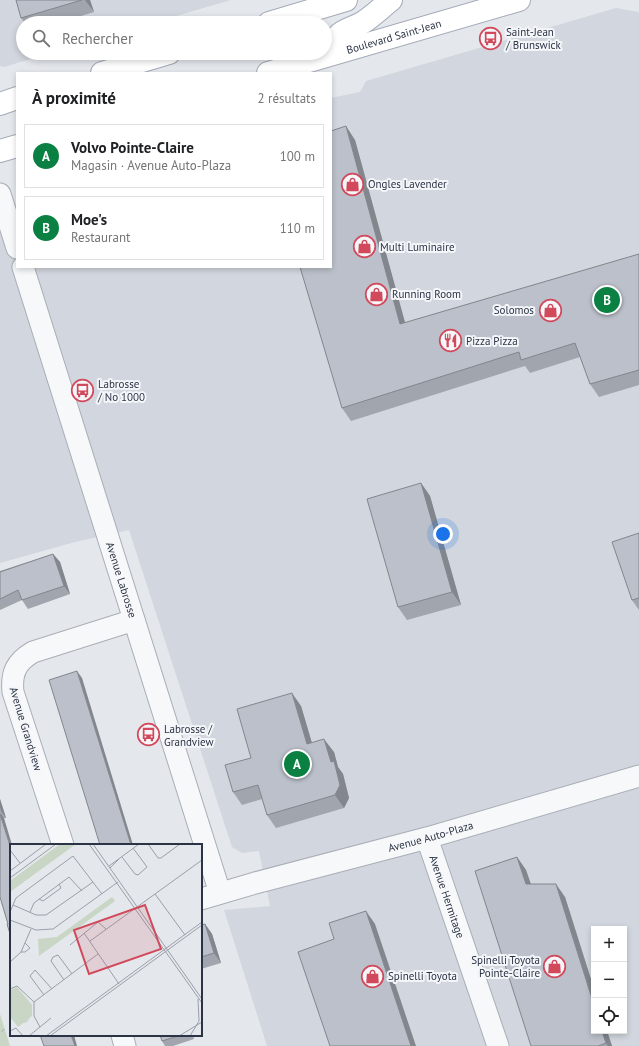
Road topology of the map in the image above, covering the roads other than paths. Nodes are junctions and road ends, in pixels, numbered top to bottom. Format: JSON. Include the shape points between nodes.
{"nodes":[{"id":1,"x":346,"y":0,"type":"edge"},
{"id":2,"x":391,"y":0,"type":"edge"},
{"id":3,"x":519,"y":0,"type":"edge"},
{"id":4,"x":292,"y":16,"type":"edge"},
{"id":5,"x":337,"y":52,"type":"junction"},
{"id":6,"x":332,"y":54,"type":"edge"},
{"id":7,"x":146,"y":60,"type":"edge"},
{"id":8,"x":311,"y":60,"type":"edge"},
{"id":9,"x":105,"y":72,"type":"edge"},
{"id":10,"x":271,"y":72,"type":"edge"},
{"id":11,"x":16,"y":98,"type":"edge"},
{"id":12,"x":0,"y":104,"type":"edge"},
{"id":13,"x":16,"y":146,"type":"edge"},
{"id":14,"x":0,"y":151,"type":"edge"},
{"id":15,"x":0,"y":194,"type":"edge"},
{"id":16,"x":16,"y":245,"type":"edge"},
{"id":17,"x":23,"y":268,"type":"edge"},
{"id":18,"x":134,"y":620,"type":"junction"},
{"id":19,"x":639,"y":776,"type":"edge"},
{"id":20,"x":427,"y":838,"type":"junction"},
{"id":21,"x":62,"y":844,"type":"edge"},
{"id":22,"x":196,"y":844,"type":"edge"},
{"id":23,"x":202,"y":864,"type":"edge"},
{"id":24,"x":211,"y":896,"type":"edge"},
{"id":25,"x":122,"y":1036,"type":"edge"},
{"id":26,"x":126,"y":1046,"type":"edge"},
{"id":27,"x":498,"y":1046,"type":"edge"}],
"edges":[{"from":1,"to":4,"type":"main road"},
{"from":2,"to":5,"type":"main road","via":[[362,23],[340,34],[336,44]]},
{"from":3,"to":5,"type":"main road","name":"Boulevard Saint-Jean"},
{"from":5,"to":6,"type":"main road","name":"Boulevard Saint-Jean"},
{"from":7,"to":9,"type":"main road"},
{"from":8,"to":10,"type":"main road","name":"Boulevard Saint-Jean"},
{"from":11,"to":12,"type":"main road"},
{"from":13,"to":14,"type":"main road"},
{"from":15,"to":16,"type":"street"},
{"from":17,"to":18,"type":"street","name":"Avenue Labrosse"},
{"from":18,"to":21,"type":"street","name":"Avenue Grandview","via":[[33,652],[20,661],[13,675],[13,692]]},
{"from":18,"to":22,"type":"street","name":"Avenue Labrosse"},
{"from":19,"to":20,"type":"street","name":"Avenue Auto-Plaza"},
{"from":20,"to":24,"type":"street","name":"Avenue Auto-Plaza"},
{"from":20,"to":27,"type":"street","name":"Avenue Hermitage"},
{"from":23,"to":24,"type":"street","name":"Avenue Labrosse"},
{"from":25,"to":26,"type":"street"}]}
